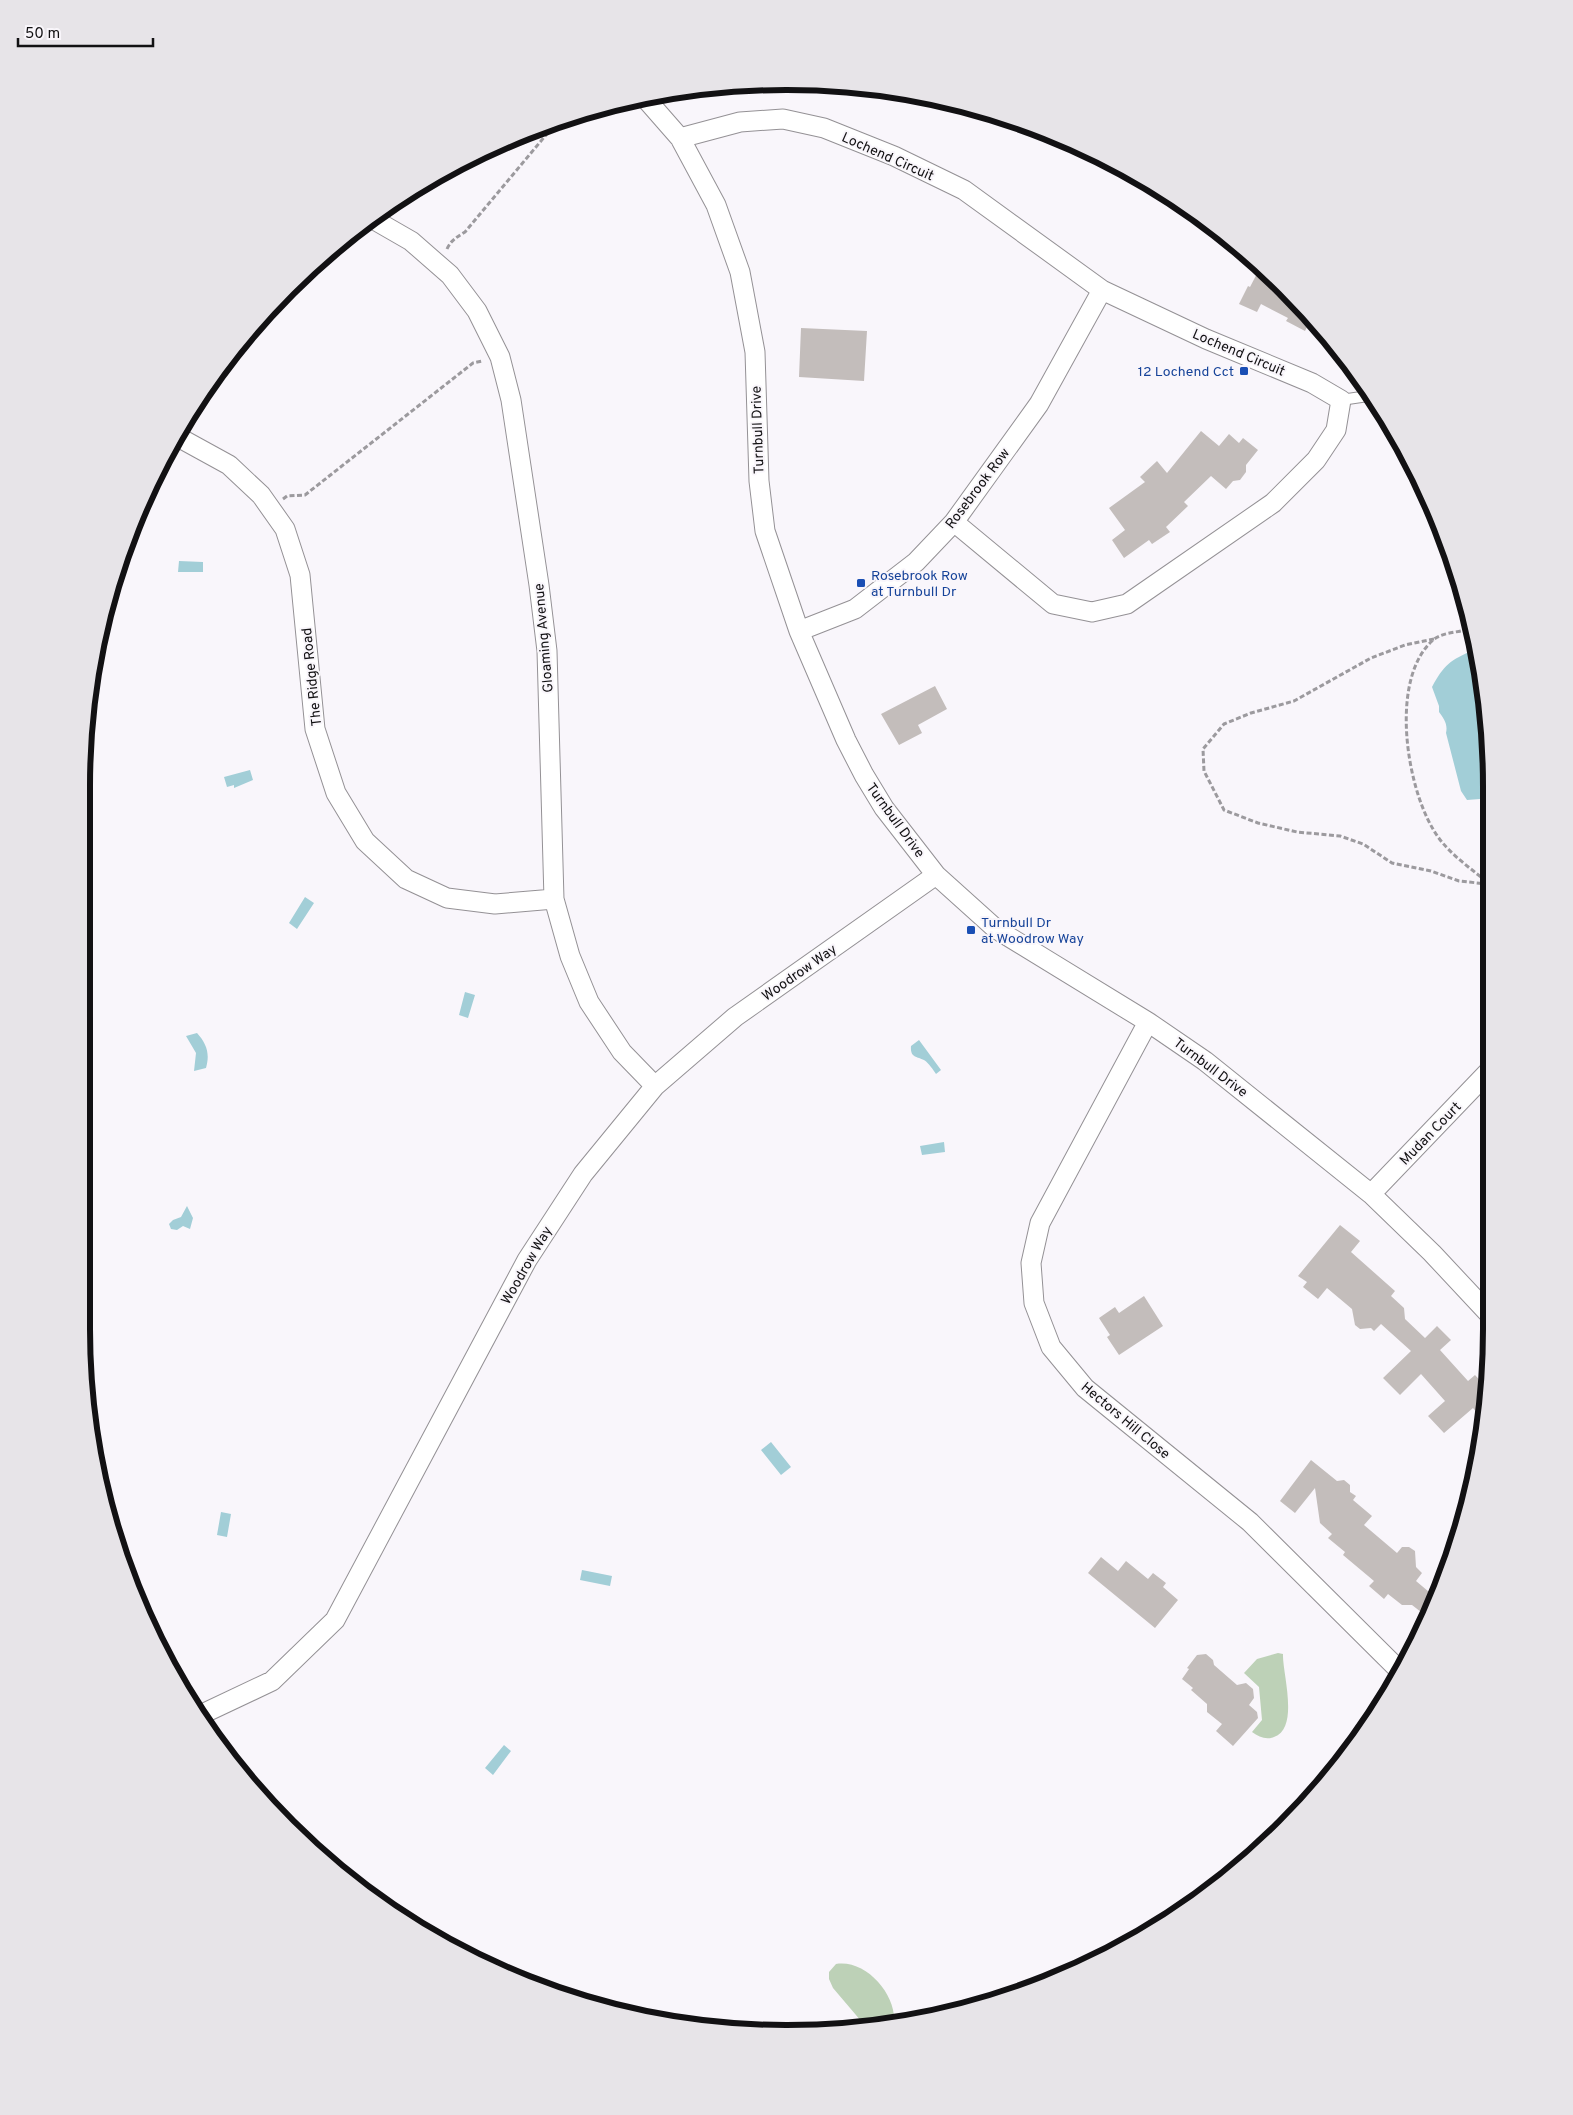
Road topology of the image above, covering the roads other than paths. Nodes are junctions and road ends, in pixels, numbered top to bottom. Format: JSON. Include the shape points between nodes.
{"nodes":[{"id":1,"x":650,"y":103,"type":"edge"},
{"id":2,"x":680,"y":138,"type":"junction"},
{"id":3,"x":379,"y":222,"type":"edge"},
{"id":4,"x":1102,"y":290,"type":"junction"},
{"id":5,"x":1364,"y":397,"type":"edge"},
{"id":6,"x":1341,"y":400,"type":"junction"},
{"id":7,"x":182,"y":439,"type":"edge"},
{"id":8,"x":954,"y":522,"type":"junction"},
{"id":9,"x":799,"y":631,"type":"junction"},
{"id":10,"x":936,"y":875,"type":"junction"},
{"id":11,"x":554,"y":899,"type":"junction"},
{"id":12,"x":1148,"y":1022,"type":"junction"},
{"id":13,"x":1483,"y":1077,"type":"edge"},
{"id":14,"x":655,"y":1086,"type":"junction"},
{"id":15,"x":1371,"y":1194,"type":"junction"},
{"id":16,"x":1483,"y":1308,"type":"edge"},
{"id":17,"x":1396,"y":1666,"type":"edge"},
{"id":18,"x":205,"y":1712,"type":"edge"}],
"edges":[{"from":1,"to":2,"type":"street","name":"Turnbull Drive"},
{"from":2,"to":4,"type":"street","name":"Lochend Circuit","via":[[740,122],[784,118],[824,128],[894,156],[964,190]]},
{"from":2,"to":9,"type":"street","name":"Turnbull Drive","via":[[716,205],[740,272],[755,352],[759,481],[765,531]]},
{"from":3,"to":11,"type":"street","name":"Gloaming Avenue","via":[[411,241],[439,264],[477,311],[500,357],[511,400],[547,651]]},
{"from":4,"to":6,"type":"street","name":"Lochend Circuit","via":[[1206,340],[1312,383]]},
{"from":4,"to":8,"type":"street","name":"Rosebrook Row","via":[[1039,404]]},
{"from":5,"to":6,"type":"lane"},
{"from":6,"to":8,"type":"street","via":[[1336,430],[1316,460],[1273,503],[1127,604],[1092,612],[1053,604]]},
{"from":7,"to":11,"type":"street","name":"The Ridge Road","via":[[229,464],[262,495],[285,529],[300,575],[315,729],[336,793],[365,841],[406,879],[447,898],[495,904]]},
{"from":8,"to":9,"type":"street","name":"Rosebrook Row","via":[[916,562],[855,609]]},
{"from":9,"to":10,"type":"street","name":"Turnbull Drive","via":[[864,775],[884,808]]},
{"from":10,"to":12,"type":"street","name":"Turnbull Drive","via":[[996,929]]},
{"from":10,"to":14,"type":"street","name":"Woodrow Way","via":[[735,1017]]},
{"from":11,"to":14,"type":"street","name":"Gloaming Avenue","via":[[570,956],[589,1002],[622,1052]]},
{"from":12,"to":15,"type":"street","name":"Turnbull Drive","via":[[1205,1061]]},
{"from":12,"to":17,"type":"street","name":"Hectors Hill Close","via":[[1040,1223],[1031,1263],[1034,1304],[1051,1347],[1085,1388],[1250,1522]]},
{"from":13,"to":15,"type":"street","name":"Mudan Court"},
{"from":14,"to":18,"type":"street","name":"Woodrow Way","via":[[582,1174],[527,1260],[335,1620],[272,1681]]},
{"from":15,"to":16,"type":"street","name":"Turnbull Drive"}]}
